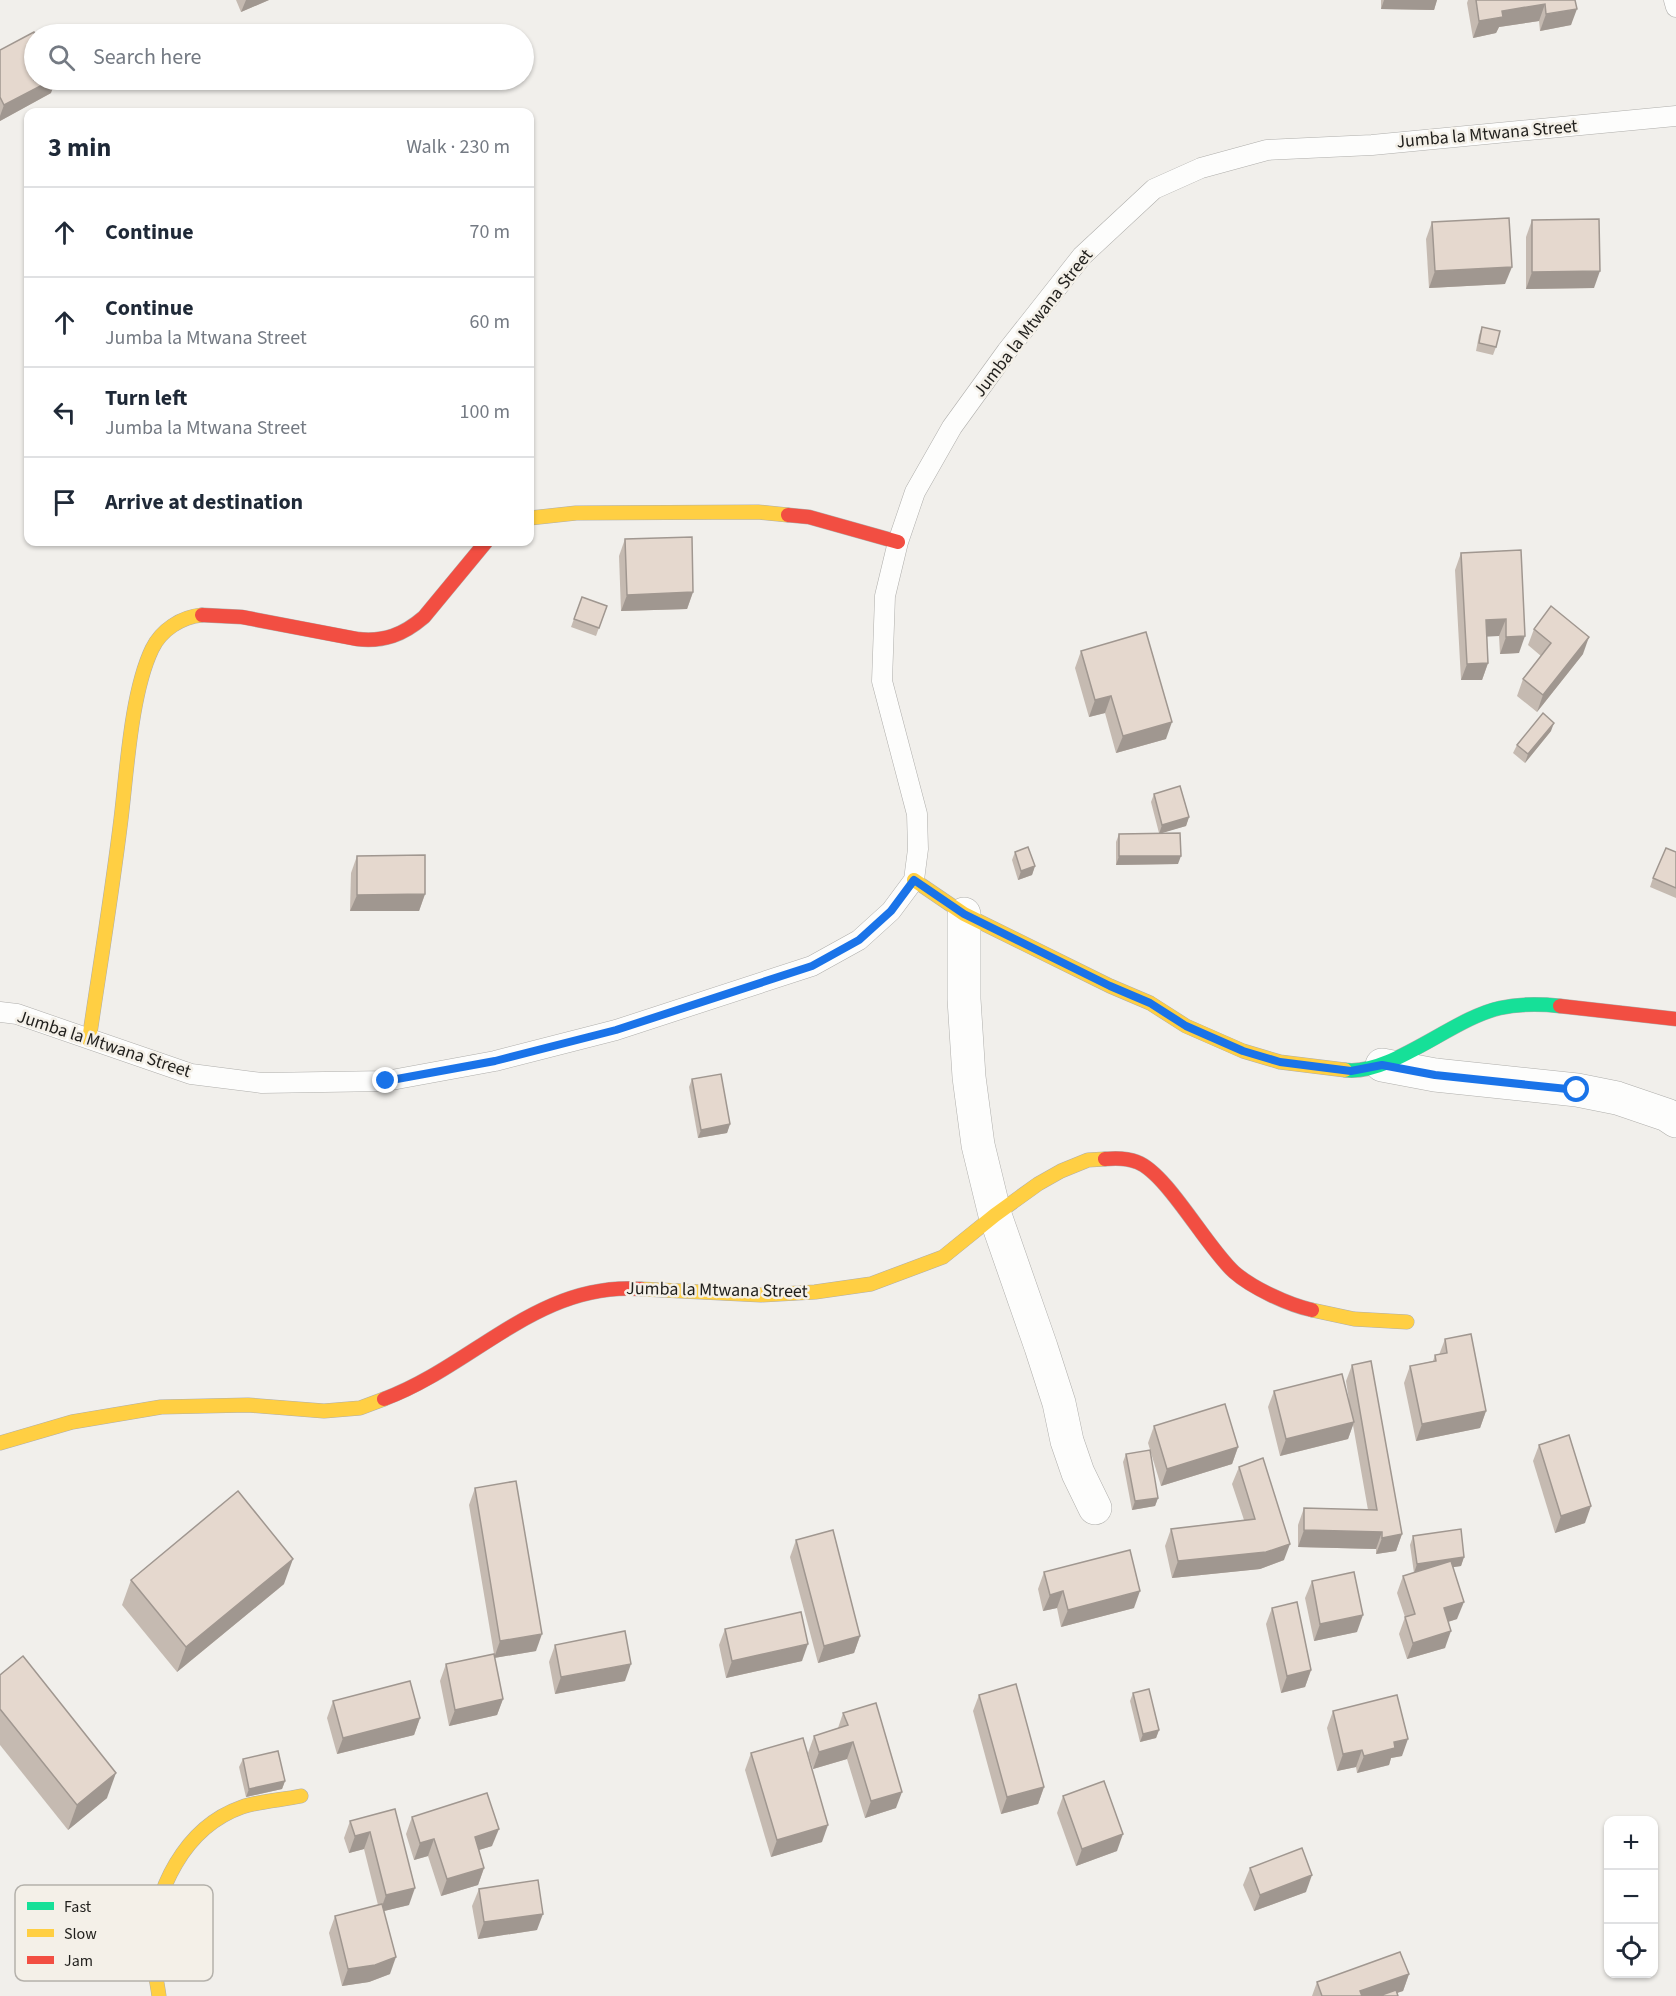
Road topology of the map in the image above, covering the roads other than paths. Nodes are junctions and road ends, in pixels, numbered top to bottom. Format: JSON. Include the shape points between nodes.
{"nodes":[{"id":1,"x":1674,"y":0,"type":"edge"},
{"id":2,"x":1676,"y":7,"type":"edge"},
{"id":3,"x":1676,"y":116,"type":"edge"},
{"id":4,"x":534,"y":518,"type":"edge"},
{"id":5,"x":898,"y":542,"type":"junction"},
{"id":6,"x":482,"y":546,"type":"edge"},
{"id":7,"x":914,"y":880,"type":"junction"},
{"id":8,"x":964,"y":914,"type":"junction"},
{"id":9,"x":0,"y":1012,"type":"edge"},
{"id":10,"x":1676,"y":1019,"type":"edge"},
{"id":11,"x":89,"y":1040,"type":"junction"},
{"id":12,"x":1382,"y":1065,"type":"junction"},
{"id":13,"x":1676,"y":1121,"type":"edge"},
{"id":14,"x":995,"y":1215,"type":"junction"},
{"id":15,"x":1407,"y":1322,"type":"dead end"},
{"id":16,"x":0,"y":1443,"type":"edge"},
{"id":17,"x":1095,"y":1508,"type":"dead end"},
{"id":18,"x":301,"y":1796,"type":"dead end"},
{"id":19,"x":166,"y":1885,"type":"edge"},
{"id":20,"x":157,"y":1981,"type":"edge"},
{"id":21,"x":159,"y":1996,"type":"edge"}],
"edges":[{"from":1,"to":2,"type":"lane"},
{"from":3,"to":5,"type":"lane","name":"Jumba la Mtwana Street","via":[[1372,146],[1268,150],[1201,168],[1154,189],[1082,255],[952,427],[915,492]]},
{"from":4,"to":5,"type":"street","via":[[576,513],[759,512],[808,517]]},
{"from":5,"to":7,"type":"lane","name":"Jumba la Mtwana Street","via":[[885,596],[882,681],[917,814]]},
{"from":6,"to":11,"type":"street","via":[[418,624],[401,635],[378,640],[351,639],[219,615],[189,616],[159,637],[147,663],[134,721]]},
{"from":7,"to":8,"type":"street"},
{"from":7,"to":11,"type":"lane","name":"Jumba la Mtwana Street","via":[[891,911],[859,940],[812,966],[616,1030],[495,1061],[386,1081],[262,1083],[191,1074]]},
{"from":8,"to":12,"type":"street","via":[[1243,1051],[1280,1062],[1351,1071]]},
{"from":8,"to":14,"type":"street","via":[[969,1077],[978,1145]]},
{"from":9,"to":11,"type":"lane","name":"Jumba la Mtwana Street","via":[[17,1014]]},
{"from":10,"to":12,"type":"street","via":[[1548,1005],[1499,1008]]},
{"from":12,"to":13,"type":"street","via":[[1435,1075],[1577,1090],[1617,1098]]},
{"from":14,"to":15,"type":"street","name":"Jumba la Mtwana Street","via":[[1061,1170],[1088,1160],[1116,1158],[1138,1162],[1157,1176],[1234,1272],[1264,1291],[1303,1308],[1354,1319]]},
{"from":14,"to":16,"type":"street","name":"Jumba la Mtwana Street","via":[[943,1257],[871,1284],[761,1295],[601,1289],[569,1297],[538,1310],[395,1395],[360,1408],[324,1411],[248,1405],[161,1407],[72,1422]]},
{"from":14,"to":17,"type":"street","via":[[1041,1347],[1073,1459]]},
{"from":18,"to":19,"type":"street","via":[[242,1807],[203,1828],[172,1868]]},
{"from":20,"to":21,"type":"street"}]}
